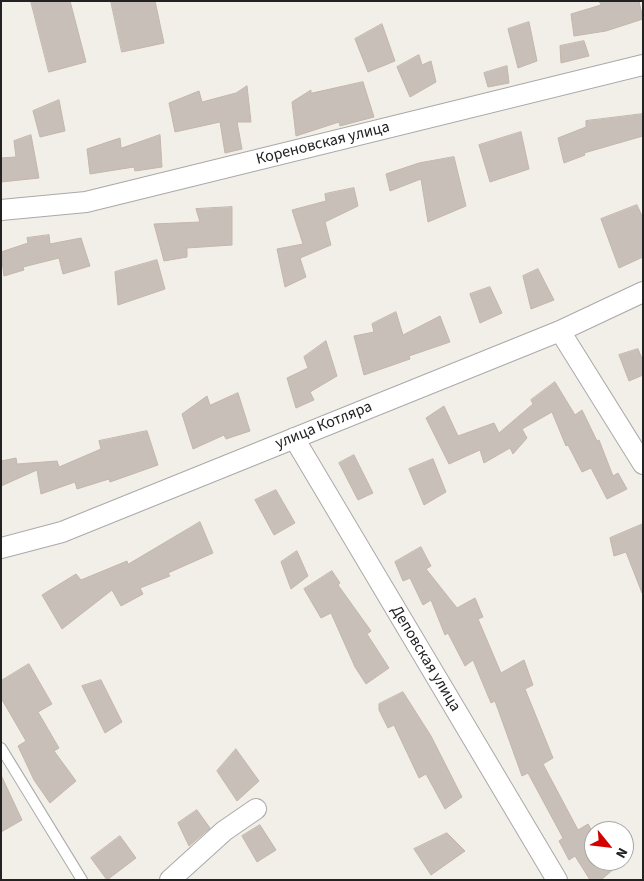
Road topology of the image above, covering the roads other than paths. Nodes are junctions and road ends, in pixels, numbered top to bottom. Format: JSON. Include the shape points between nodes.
{"nodes":[{"id":1,"x":643,"y":66,"type":"edge"},
{"id":2,"x":1,"y":210,"type":"edge"},
{"id":3,"x":643,"y":292,"type":"edge"},
{"id":4,"x":560,"y":331,"type":"junction"},
{"id":5,"x":294,"y":438,"type":"junction"},
{"id":6,"x":643,"y":464,"type":"edge"},
{"id":7,"x":1,"y":548,"type":"edge"},
{"id":8,"x":1,"y":748,"type":"edge"},
{"id":9,"x":256,"y":809,"type":"dead end"},
{"id":10,"x":82,"y":880,"type":"edge"},
{"id":11,"x":170,"y":880,"type":"edge"},
{"id":12,"x":557,"y":880,"type":"edge"}],
"edges":[{"from":1,"to":2,"type":"street","name":"Кореновская улица","via":[[86,202]]},
{"from":3,"to":4,"type":"street","name":"улица Котляра"},
{"from":4,"to":5,"type":"street","name":"улица Котляра"},
{"from":4,"to":6,"type":"street"},
{"from":5,"to":7,"type":"street","name":"улица Котляра","via":[[62,532]]},
{"from":5,"to":12,"type":"street","name":"Деповская улица"},
{"from":8,"to":10,"type":"lane"},
{"from":9,"to":11,"type":"street","via":[[224,831]]}]}
